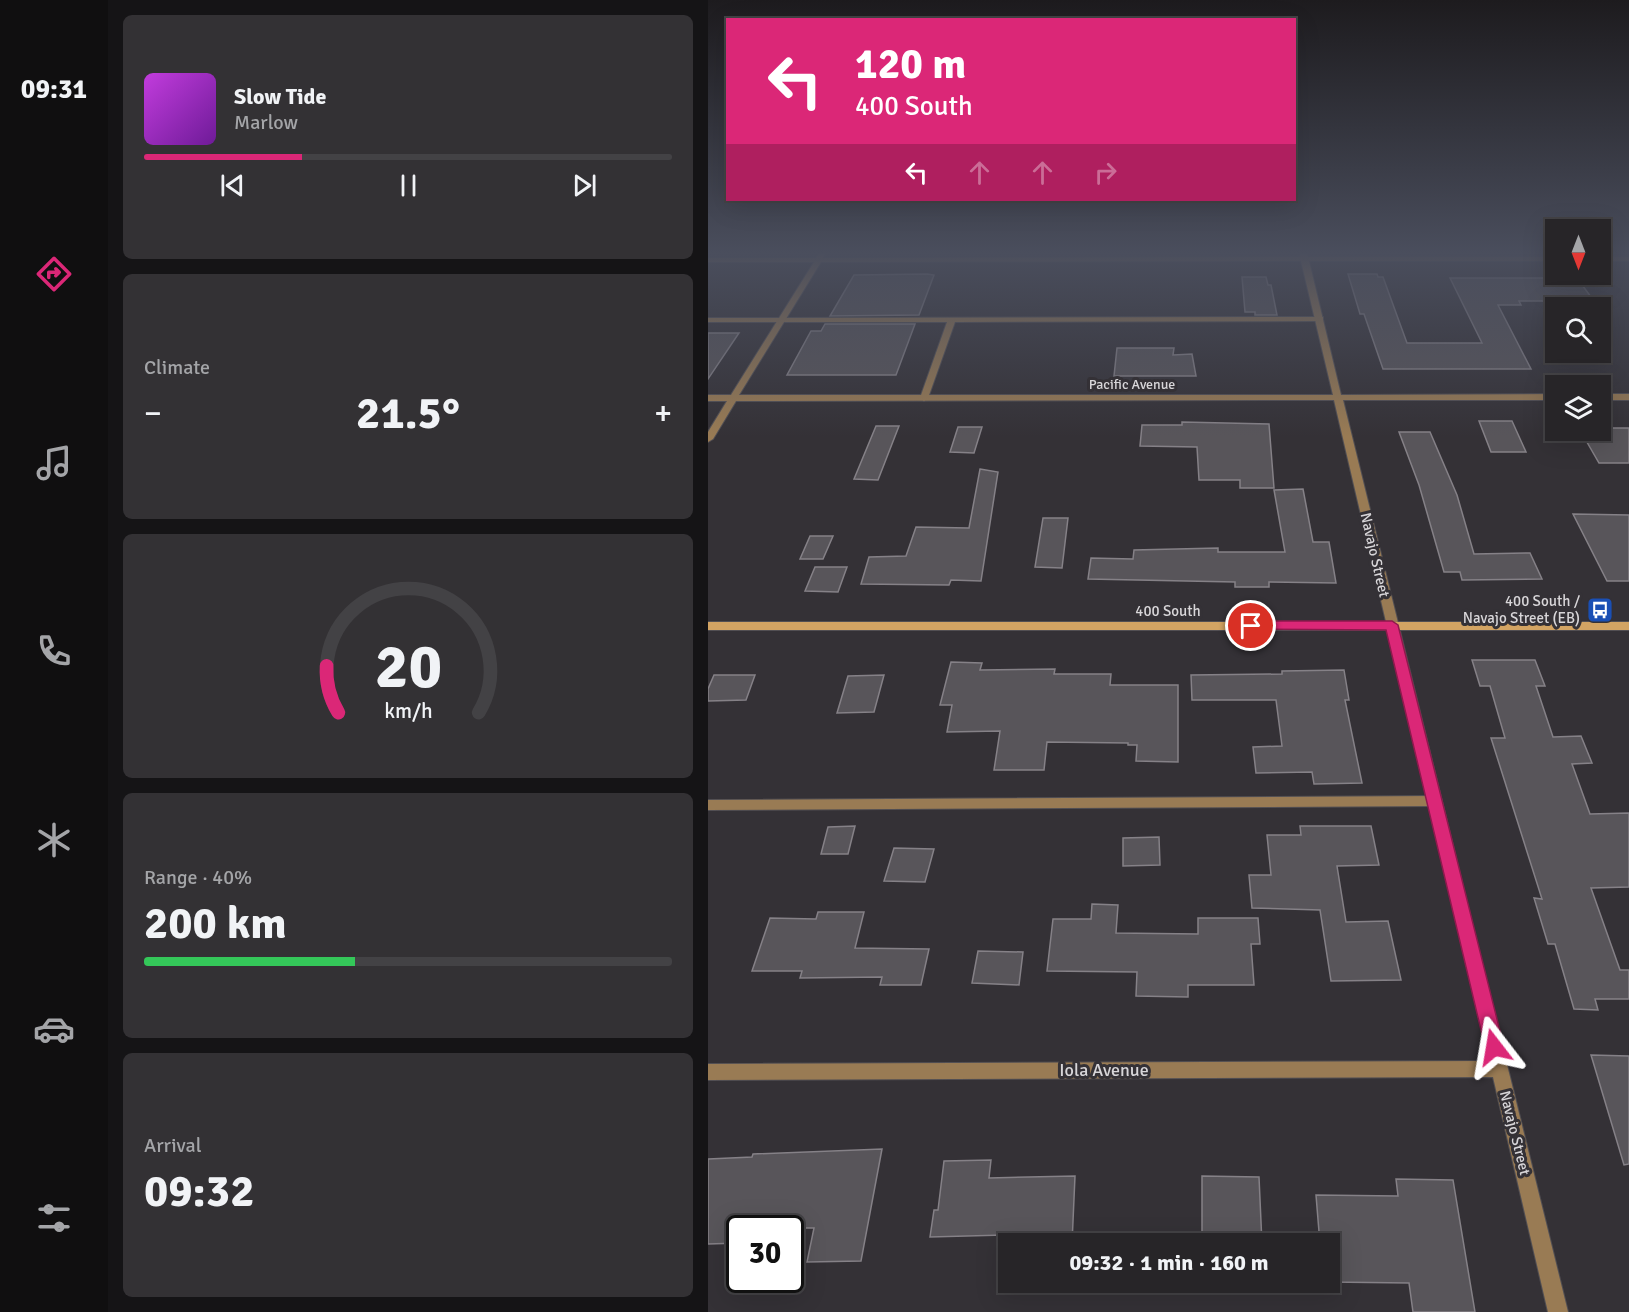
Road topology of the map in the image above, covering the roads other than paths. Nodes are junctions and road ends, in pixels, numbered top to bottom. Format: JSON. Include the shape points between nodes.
{"nodes":[{"id":1,"x":786,"y":314,"type":"edge"},
{"id":2,"x":1319,"y":314,"type":"edge"},
{"id":3,"x":1320,"y":319,"type":"junction"},
{"id":4,"x":708,"y":320,"type":"edge"},
{"id":5,"x":782,"y":320,"type":"junction"},
{"id":6,"x":952,"y":320,"type":"junction"},
{"id":7,"x":708,"y":398,"type":"edge"},
{"id":8,"x":734,"y":398,"type":"junction"},
{"id":9,"x":924,"y":398,"type":"junction"},
{"id":10,"x":1338,"y":398,"type":"junction"},
{"id":11,"x":1545,"y":398,"type":"edge"},
{"id":12,"x":1611,"y":398,"type":"edge"},
{"id":13,"x":1629,"y":398,"type":"edge"},
{"id":14,"x":708,"y":439,"type":"edge"},
{"id":15,"x":1392,"y":625,"type":"junction"},
{"id":16,"x":708,"y":626,"type":"edge"},
{"id":17,"x":1629,"y":626,"type":"edge"},
{"id":18,"x":1435,"y":801,"type":"junction"},
{"id":19,"x":708,"y":805,"type":"edge"},
{"id":20,"x":1500,"y":1069,"type":"junction"},
{"id":21,"x":708,"y":1072,"type":"edge"},
{"id":22,"x":1558,"y":1312,"type":"edge"}],
"edges":[{"from":1,"to":5,"type":"street"},
{"from":2,"to":3,"type":"street","name":"Navajo Street"},
{"from":3,"to":6,"type":"street"},
{"from":3,"to":10,"type":"street","name":"Navajo Street"},
{"from":4,"to":5,"type":"street"},
{"from":5,"to":6,"type":"street"},
{"from":5,"to":8,"type":"street"},
{"from":6,"to":9,"type":"street"},
{"from":7,"to":8,"type":"street","name":"Pacific Avenue"},
{"from":8,"to":9,"type":"street","name":"Pacific Avenue"},
{"from":8,"to":14,"type":"street"},
{"from":9,"to":10,"type":"street","name":"Pacific Avenue"},
{"from":10,"to":11,"type":"street","name":"Pacific Avenue"},
{"from":10,"to":15,"type":"street","name":"Navajo Street"},
{"from":12,"to":13,"type":"street"},
{"from":15,"to":16,"type":"main road","name":"400 South"},
{"from":15,"to":17,"type":"main road","name":"400 South"},
{"from":15,"to":18,"type":"street","name":"Navajo Street"},
{"from":18,"to":19,"type":"street"},
{"from":18,"to":20,"type":"street","name":"Navajo Street"},
{"from":20,"to":21,"type":"street","name":"Iola Avenue"},
{"from":20,"to":22,"type":"street","name":"Navajo Street"}]}
